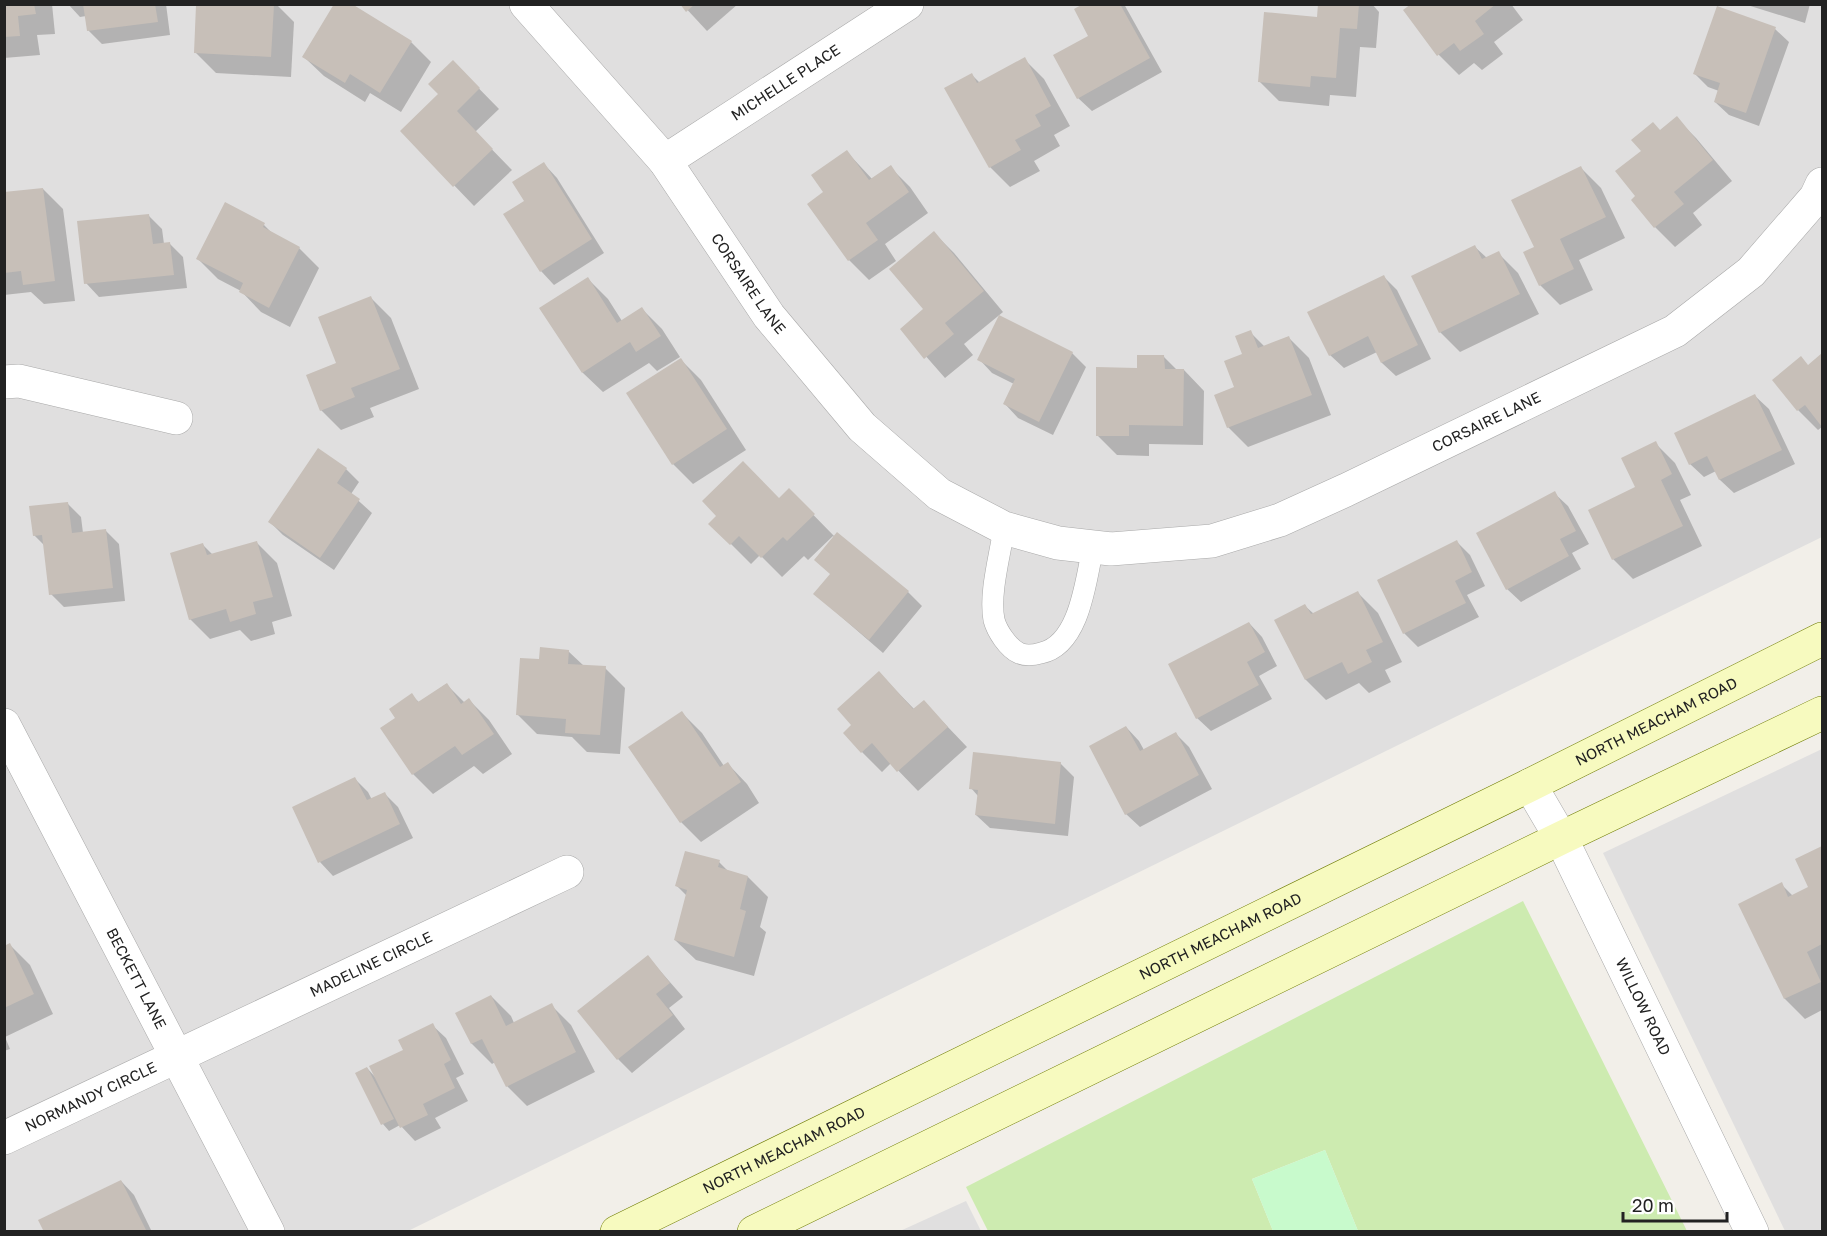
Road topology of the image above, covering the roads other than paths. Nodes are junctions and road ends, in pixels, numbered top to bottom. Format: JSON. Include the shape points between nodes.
{"nodes":[{"id":1,"x":526,"y":4,"type":"edge"},
{"id":2,"x":907,"y":4,"type":"edge"},
{"id":3,"x":665,"y":160,"type":"junction"},
{"id":4,"x":1822,"y":184,"type":"edge"},
{"id":5,"x":4,"y":382,"type":"edge"},
{"id":6,"x":176,"y":418,"type":"dead end"},
{"id":7,"x":1004,"y":528,"type":"junction"},
{"id":8,"x":1093,"y":547,"type":"junction"},
{"id":9,"x":1822,"y":639,"type":"edge"},
{"id":10,"x":1822,"y":713,"type":"edge"},
{"id":11,"x":4,"y":725,"type":"edge"},
{"id":12,"x":1530,"y":785,"type":"junction"},
{"id":13,"x":1561,"y":838,"type":"junction"},
{"id":14,"x":567,"y":872,"type":"dead end"},
{"id":15,"x":178,"y":1058,"type":"junction"},
{"id":16,"x":4,"y":1138,"type":"edge"},
{"id":17,"x":268,"y":1232,"type":"edge"},
{"id":18,"x":617,"y":1232,"type":"edge"},
{"id":19,"x":754,"y":1232,"type":"edge"},
{"id":20,"x":1752,"y":1232,"type":"edge"}],
"edges":[{"from":1,"to":3,"type":"street","name":"CORSAIRE LANE"},
{"from":2,"to":3,"type":"street","name":"MICHELLE PLACE"},
{"from":3,"to":7,"type":"street","name":"CORSAIRE LANE","via":[[769,316],[862,427],[939,494]]},
{"from":4,"to":8,"type":"street","name":"CORSAIRE LANE","via":[[1816,197],[1751,272],[1675,332],[1280,519],[1212,541]]},
{"from":5,"to":6,"type":"street","via":[[19,381]]},
{"from":7,"to":8,"type":"street","name":"CORSAIRE LANE","via":[[1058,543]]},
{"from":7,"to":8,"type":"lane","via":[[993,605],[995,622],[1018,652],[1031,655],[1059,645],[1068,635],[1077,616]]},
{"from":9,"to":12,"type":"main road","name":"NORTH MEACHAM ROAD"},
{"from":10,"to":13,"type":"main road"},
{"from":11,"to":15,"type":"street","name":"BECKETT LANE"},
{"from":12,"to":13,"type":"street","name":"WILLOW ROAD"},
{"from":12,"to":18,"type":"main road","name":"NORTH MEACHAM ROAD"},
{"from":13,"to":19,"type":"main road"},
{"from":13,"to":20,"type":"street","name":"WILLOW ROAD"},
{"from":14,"to":15,"type":"street","name":"MADELINE CIRCLE"},
{"from":15,"to":16,"type":"street","name":"NORMANDY CIRCLE"},
{"from":15,"to":17,"type":"street","name":"BECKETT LANE"}]}
